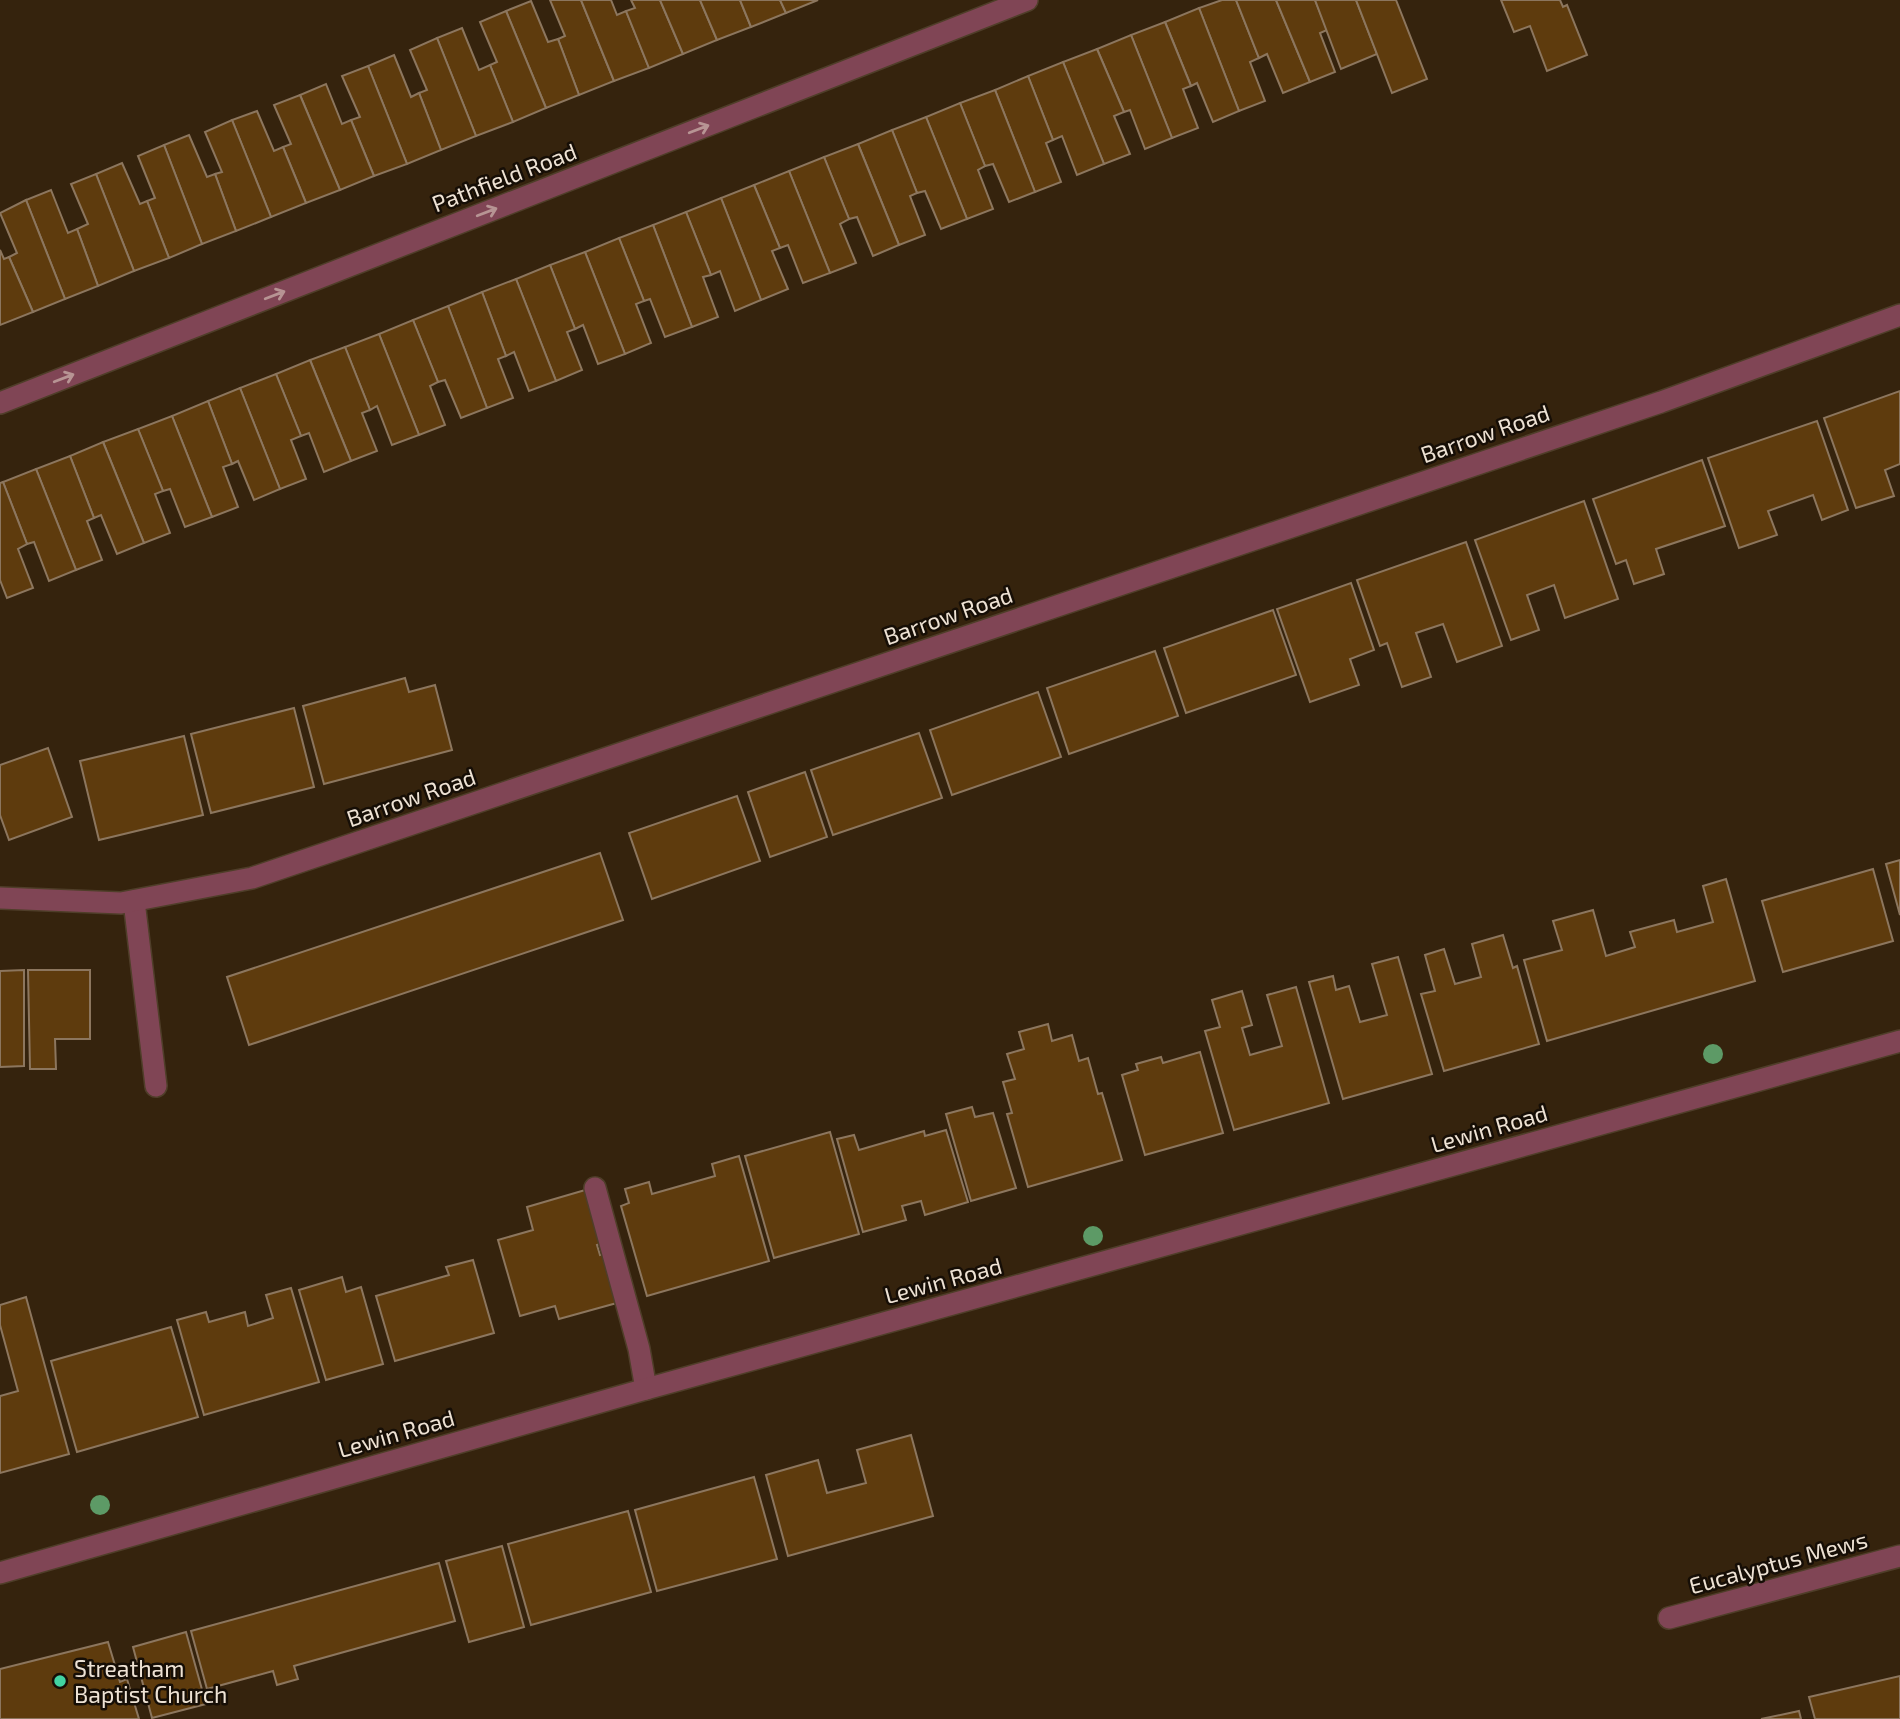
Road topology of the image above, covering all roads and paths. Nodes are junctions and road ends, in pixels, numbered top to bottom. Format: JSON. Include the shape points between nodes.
{"nodes":[{"id":1,"x":1027,"y":0,"type":"edge"},
{"id":2,"x":1900,"y":315,"type":"edge"},
{"id":3,"x":0,"y":403,"type":"edge"},
{"id":4,"x":0,"y":898,"type":"edge"},
{"id":5,"x":134,"y":901,"type":"junction"},
{"id":6,"x":1900,"y":1041,"type":"edge"},
{"id":7,"x":156,"y":1086,"type":"dead end"},
{"id":8,"x":595,"y":1188,"type":"dead end"},
{"id":9,"x":646,"y":1389,"type":"junction"},
{"id":10,"x":1900,"y":1556,"type":"edge"},
{"id":11,"x":0,"y":1573,"type":"edge"},
{"id":12,"x":1669,"y":1618,"type":"dead end"}],
"edges":[{"from":3,"to":1,"type":"street","name":"Pathfield Road","one_way":true},
{"from":2,"to":5,"type":"street","name":"Barrow Road","via":[[1661,402],[253,878]]},
{"from":4,"to":5,"type":"street","name":"Barrow Road"},
{"from":5,"to":7,"type":"street"},
{"from":6,"to":9,"type":"street","name":"Lewin Road"},
{"from":8,"to":9,"type":"street"},
{"from":9,"to":11,"type":"street","name":"Lewin Road"},
{"from":10,"to":12,"type":"street","name":"Eucalyptus Mews"}]}
